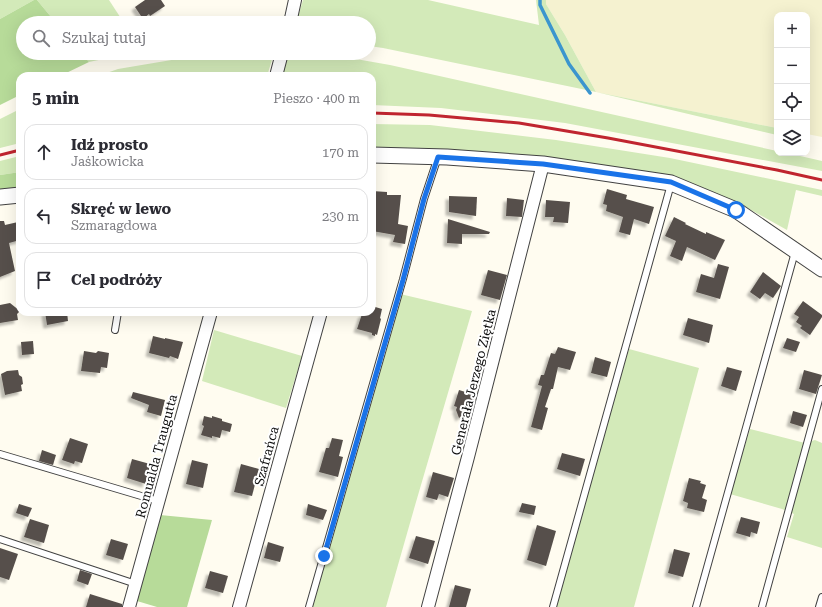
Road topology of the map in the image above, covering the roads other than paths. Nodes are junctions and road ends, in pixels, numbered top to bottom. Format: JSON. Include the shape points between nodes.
{"nodes":[{"id":1,"x":295,"y":0,"type":"edge"},
{"id":2,"x":292,"y":16,"type":"edge"},
{"id":3,"x":280,"y":60,"type":"edge"},
{"id":4,"x":277,"y":72,"type":"edge"},
{"id":5,"x":376,"y":155,"type":"edge"},
{"id":6,"x":438,"y":157,"type":"junction"},
{"id":7,"x":543,"y":164,"type":"junction"},
{"id":8,"x":671,"y":182,"type":"junction"},
{"id":9,"x":16,"y":196,"type":"edge"},
{"id":10,"x":0,"y":198,"type":"edge"},
{"id":11,"x":795,"y":250,"type":"junction"},
{"id":12,"x":822,"y":269,"type":"edge"},
{"id":13,"x":117,"y":316,"type":"edge"},
{"id":14,"x":210,"y":316,"type":"edge"},
{"id":15,"x":320,"y":316,"type":"edge"},
{"id":16,"x":115,"y":330,"type":"dead end"},
{"id":17,"x":822,"y":389,"type":"edge"},
{"id":18,"x":0,"y":454,"type":"edge"},
{"id":19,"x":158,"y":501,"type":"junction"},
{"id":20,"x":0,"y":539,"type":"edge"},
{"id":21,"x":136,"y":584,"type":"junction"},
{"id":22,"x":822,"y":597,"type":"edge"},
{"id":23,"x":129,"y":607,"type":"edge"},
{"id":24,"x":239,"y":607,"type":"edge"},
{"id":25,"x":309,"y":607,"type":"edge"},
{"id":26,"x":428,"y":607,"type":"edge"},
{"id":27,"x":553,"y":607,"type":"edge"},
{"id":28,"x":696,"y":607,"type":"edge"},
{"id":29,"x":762,"y":607,"type":"edge"},
{"id":30,"x":819,"y":607,"type":"edge"}],
"edges":[{"from":1,"to":2,"type":"street"},
{"from":3,"to":4,"type":"street"},
{"from":5,"to":6,"type":"street"},
{"from":6,"to":7,"type":"street"},
{"from":6,"to":25,"type":"lane"},
{"from":7,"to":8,"type":"street"},
{"from":7,"to":26,"type":"street","name":"Generała Jerzego Ziętka"},
{"from":8,"to":11,"type":"street","via":[[736,210]]},
{"from":8,"to":27,"type":"lane"},
{"from":9,"to":10,"type":"street"},
{"from":11,"to":12,"type":"street"},
{"from":11,"to":28,"type":"lane"},
{"from":13,"to":16,"type":"lane"},
{"from":14,"to":19,"type":"street","name":"Romualda Traugutta"},
{"from":15,"to":24,"type":"street","name":"Szafrańca"},
{"from":17,"to":29,"type":"lane"},
{"from":18,"to":19,"type":"lane"},
{"from":19,"to":21,"type":"street","name":"Romualda Traugutta"},
{"from":20,"to":21,"type":"lane"},
{"from":21,"to":23,"type":"street","name":"Romualda Traugutta"},
{"from":22,"to":30,"type":"lane"}]}
